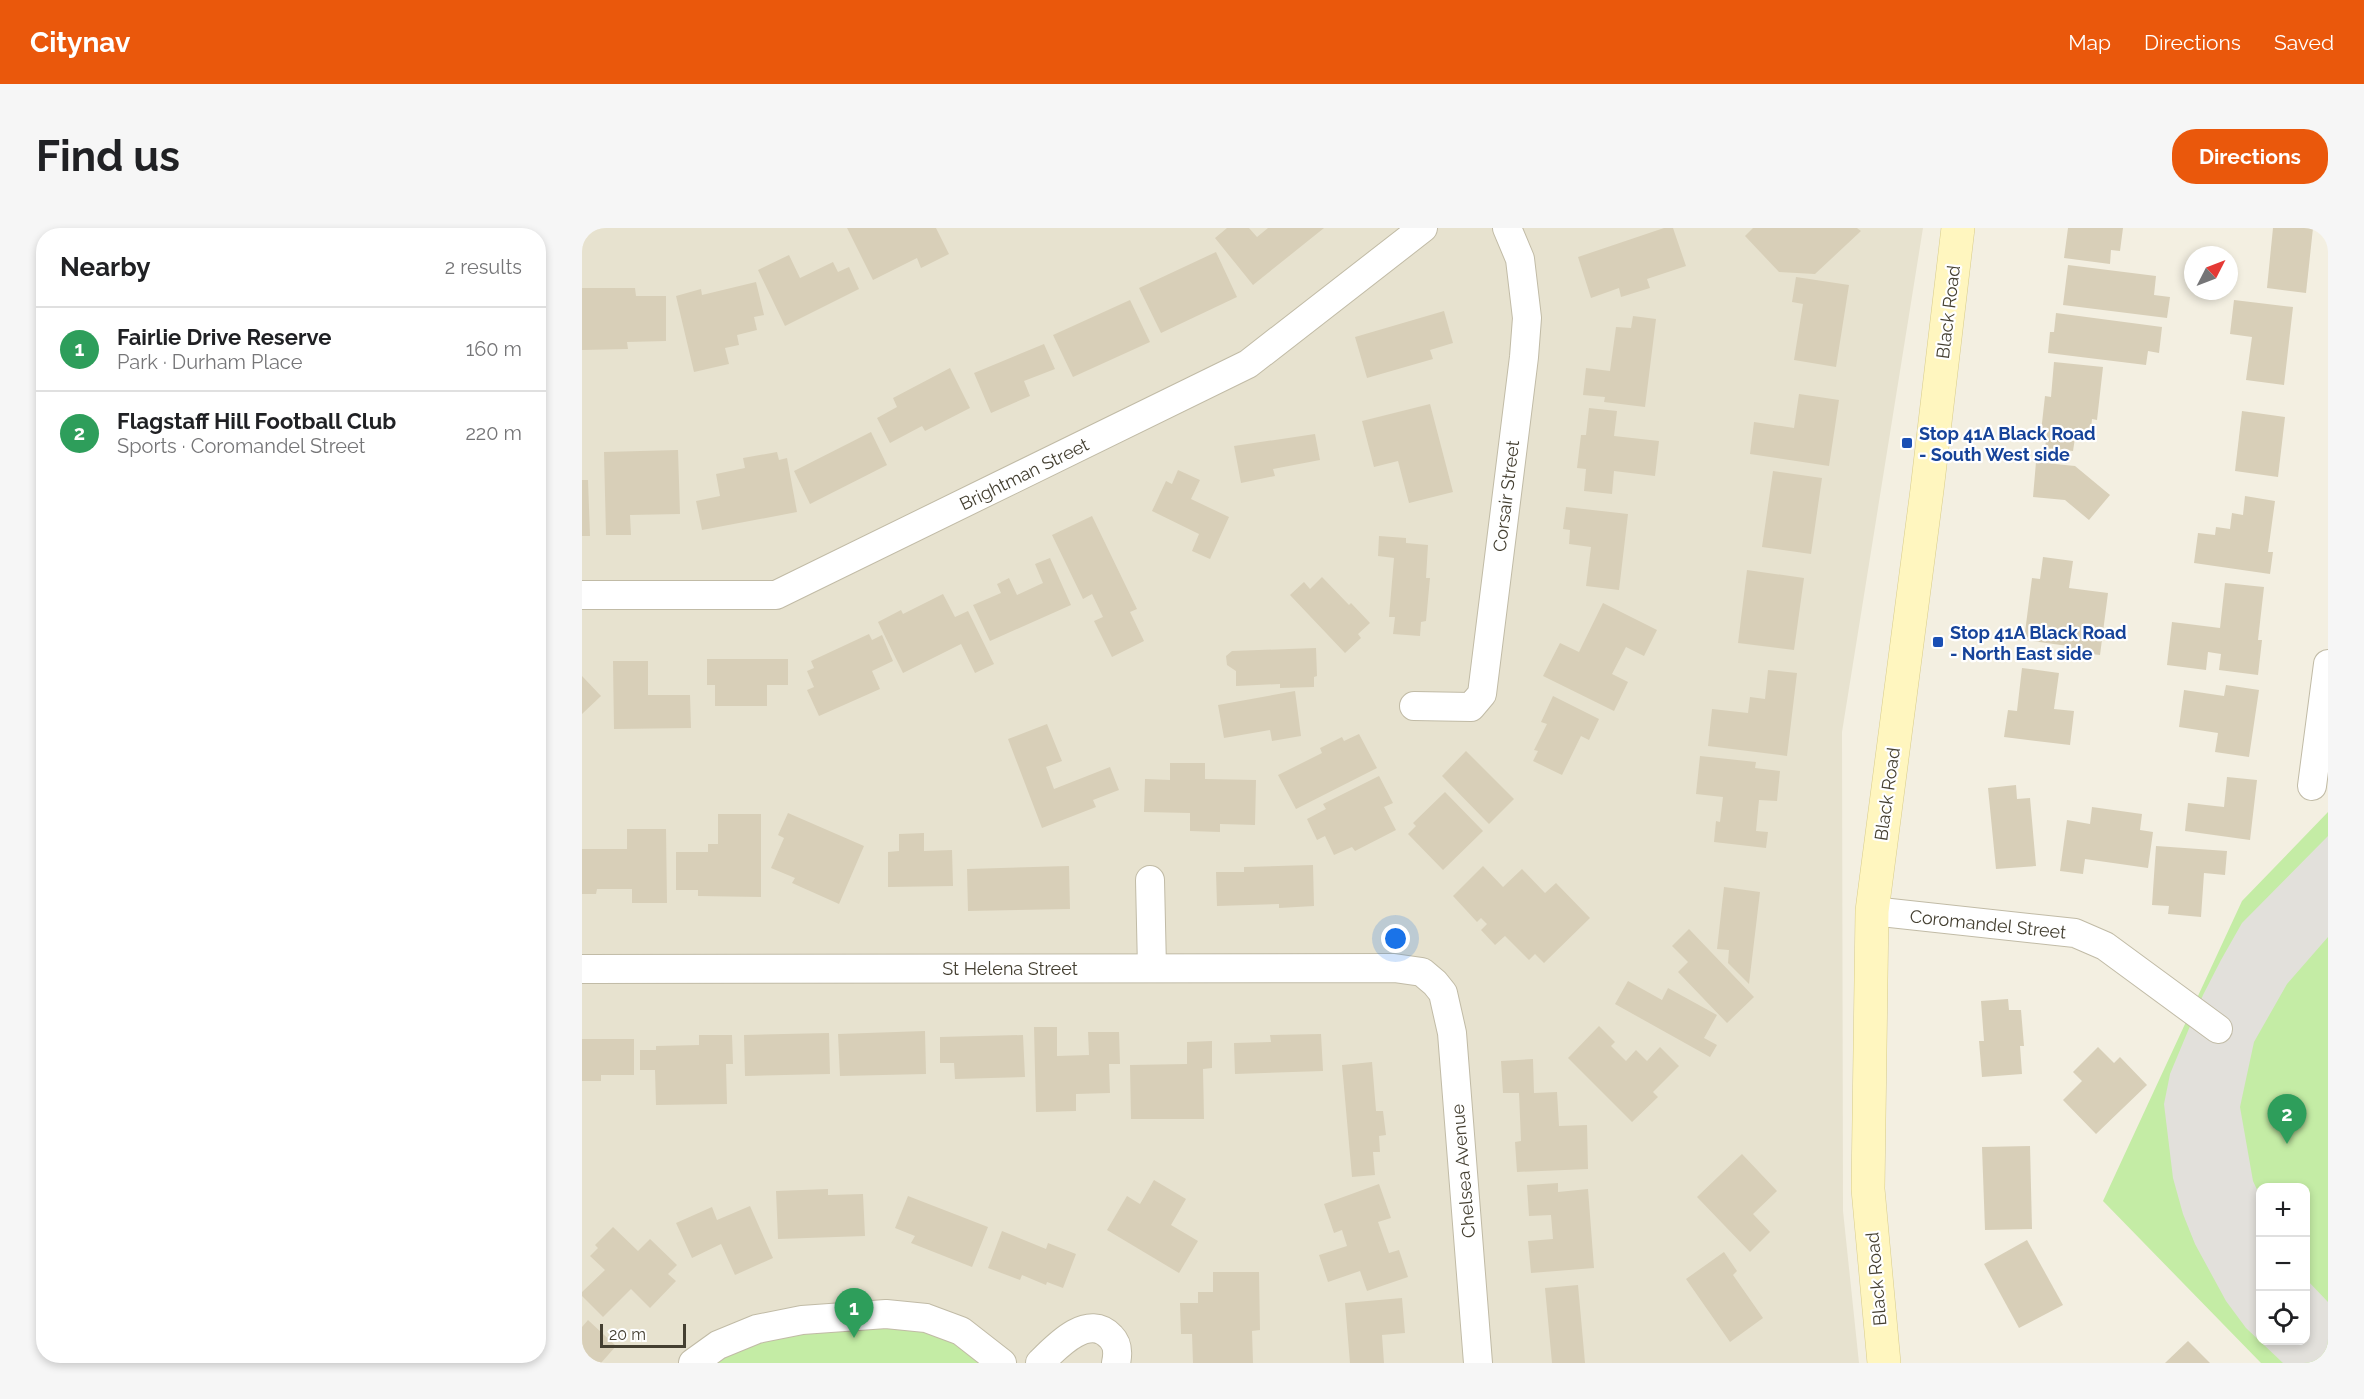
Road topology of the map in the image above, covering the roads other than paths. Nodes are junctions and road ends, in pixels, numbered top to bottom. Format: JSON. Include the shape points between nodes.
{"nodes":[{"id":1,"x":1423,"y":228,"type":"edge"},
{"id":2,"x":1507,"y":228,"type":"edge"},
{"id":3,"x":1958,"y":228,"type":"edge"},
{"id":4,"x":582,"y":595,"type":"edge"},
{"id":5,"x":2328,"y":664,"type":"edge"},
{"id":6,"x":1414,"y":706,"type":"dead end"},
{"id":7,"x":2313,"y":786,"type":"dead end"},
{"id":8,"x":1150,"y":880,"type":"dead end"},
{"id":9,"x":1872,"y":911,"type":"junction"},
{"id":10,"x":1152,"y":968,"type":"junction"},
{"id":11,"x":582,"y":969,"type":"edge"},
{"id":12,"x":1435,"y":983,"type":"joint"},
{"id":13,"x":2218,"y":1029,"type":"dead end"},
{"id":14,"x":693,"y":1363,"type":"edge"},
{"id":15,"x":1002,"y":1363,"type":"edge"},
{"id":16,"x":1040,"y":1363,"type":"edge"},
{"id":17,"x":1116,"y":1363,"type":"edge"},
{"id":18,"x":1478,"y":1363,"type":"edge"},
{"id":19,"x":1884,"y":1363,"type":"edge"}],
"edges":[{"from":1,"to":4,"type":"street","name":"Brightman Street","via":[[1248,364],[776,595]]},
{"from":2,"to":6,"type":"street","name":"Corsair Street","via":[[1520,259],[1527,318],[1482,694],[1471,707]]},
{"from":3,"to":9,"type":"main road","name":"Black Road"},
{"from":5,"to":7,"type":"street"},
{"from":8,"to":10,"type":"street"},
{"from":9,"to":13,"type":"street","name":"Coromandel Street","via":[[2075,933],[2105,946]]},
{"from":9,"to":19,"type":"main road","name":"Black Road","via":[[1868,1189]]},
{"from":10,"to":11,"type":"street","name":"St Helena Street"},
{"from":10,"to":12,"type":"street","name":"St Helena Street","via":[[1394,968],[1422,972]]},
{"from":12,"to":18,"type":"street","name":"Chelsea Avenue","via":[[1443,993],[1452,1033]]},
{"from":14,"to":15,"type":"street","via":[[718,1345],[757,1329],[802,1320],[886,1314],[926,1318],[961,1331]]},
{"from":16,"to":17,"type":"street","via":[[1086,1328],[1101,1330],[1112,1337],[1119,1353]]}]}
